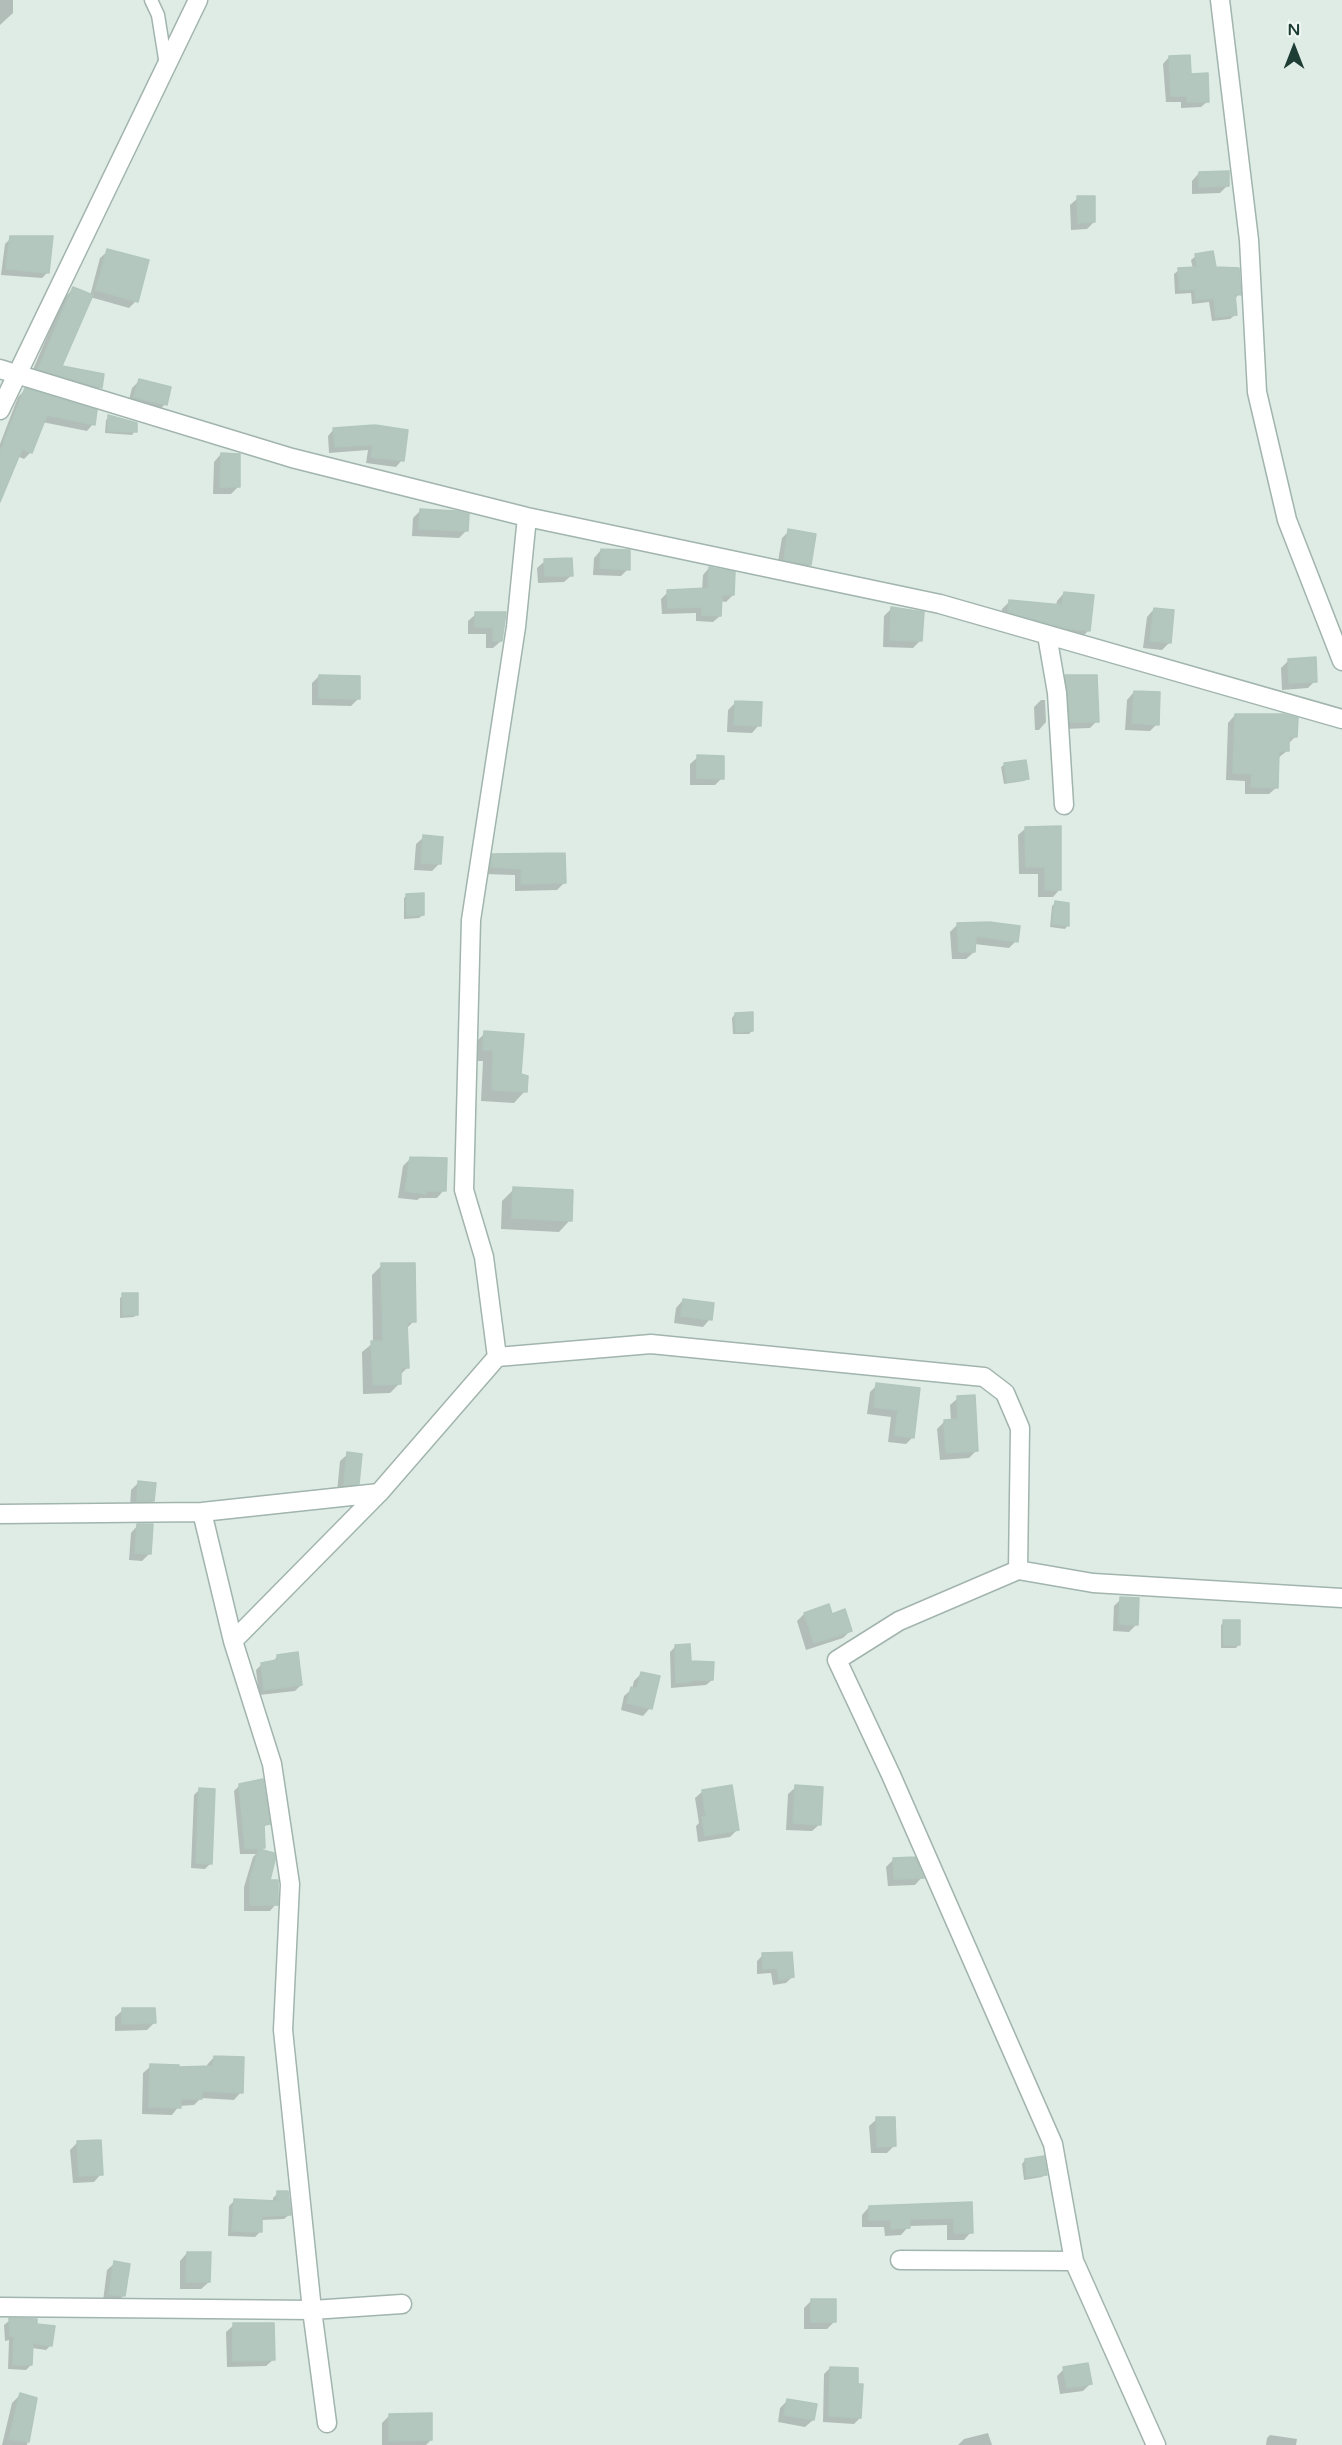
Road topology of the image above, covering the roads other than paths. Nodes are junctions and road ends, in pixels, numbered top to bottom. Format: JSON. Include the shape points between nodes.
{"nodes":[{"id":1,"x":150,"y":0,"type":"edge"},
{"id":2,"x":198,"y":0,"type":"edge"},
{"id":3,"x":1220,"y":0,"type":"edge"},
{"id":4,"x":166,"y":68,"type":"junction"},
{"id":5,"x":9,"y":372,"type":"edge"},
{"id":6,"x":0,"y":410,"type":"edge"},
{"id":7,"x":527,"y":517,"type":"junction"},
{"id":8,"x":1047,"y":635,"type":"junction"},
{"id":9,"x":1342,"y":661,"type":"edge"},
{"id":10,"x":1342,"y":719,"type":"edge"},
{"id":11,"x":1064,"y":805,"type":"dead end"},
{"id":12,"x":497,"y":1357,"type":"junction"},
{"id":13,"x":379,"y":1493,"type":"junction"},
{"id":14,"x":202,"y":1512,"type":"junction"},
{"id":15,"x":0,"y":1514,"type":"edge"},
{"id":16,"x":1018,"y":1570,"type":"junction"},
{"id":17,"x":1342,"y":1598,"type":"edge"},
{"id":18,"x":233,"y":1641,"type":"junction"},
{"id":19,"x":900,"y":2260,"type":"dead end"},
{"id":20,"x":1074,"y":2261,"type":"junction"},
{"id":21,"x":402,"y":2304,"type":"dead end"},
{"id":22,"x":0,"y":2307,"type":"edge"},
{"id":23,"x":312,"y":2310,"type":"junction"},
{"id":24,"x":327,"y":2423,"type":"dead end"},
{"id":25,"x":1156,"y":2445,"type":"edge"}],
"edges":[{"from":1,"to":4,"type":"lane","via":[[158,15]]},
{"from":2,"to":4,"type":"street"},
{"from":3,"to":9,"type":"street","via":[[1249,240],[1257,392],[1287,520]]},
{"from":4,"to":5,"type":"street"},
{"from":5,"to":6,"type":"street"},
{"from":5,"to":7,"type":"street","via":[[292,459]]},
{"from":7,"to":8,"type":"street","via":[[940,604]]},
{"from":7,"to":12,"type":"street","via":[[516,627],[471,920],[464,1190],[484,1257]]},
{"from":8,"to":10,"type":"street"},
{"from":8,"to":11,"type":"street","via":[[1057,693]]},
{"from":12,"to":13,"type":"street"},
{"from":12,"to":16,"type":"street","via":[[651,1344],[984,1377],[1005,1393],[1020,1428]]},
{"from":13,"to":14,"type":"street"},
{"from":13,"to":18,"type":"street"},
{"from":14,"to":15,"type":"street"},
{"from":14,"to":18,"type":"street"},
{"from":16,"to":17,"type":"street","via":[[1093,1583]]},
{"from":16,"to":20,"type":"street","via":[[899,1621],[837,1660],[1053,2144]]},
{"from":18,"to":23,"type":"street","via":[[272,1764],[290,1884],[283,2030]]},
{"from":19,"to":20,"type":"street"},
{"from":20,"to":25,"type":"street"},
{"from":21,"to":23,"type":"street"},
{"from":22,"to":23,"type":"street"},
{"from":23,"to":24,"type":"street"}]}
